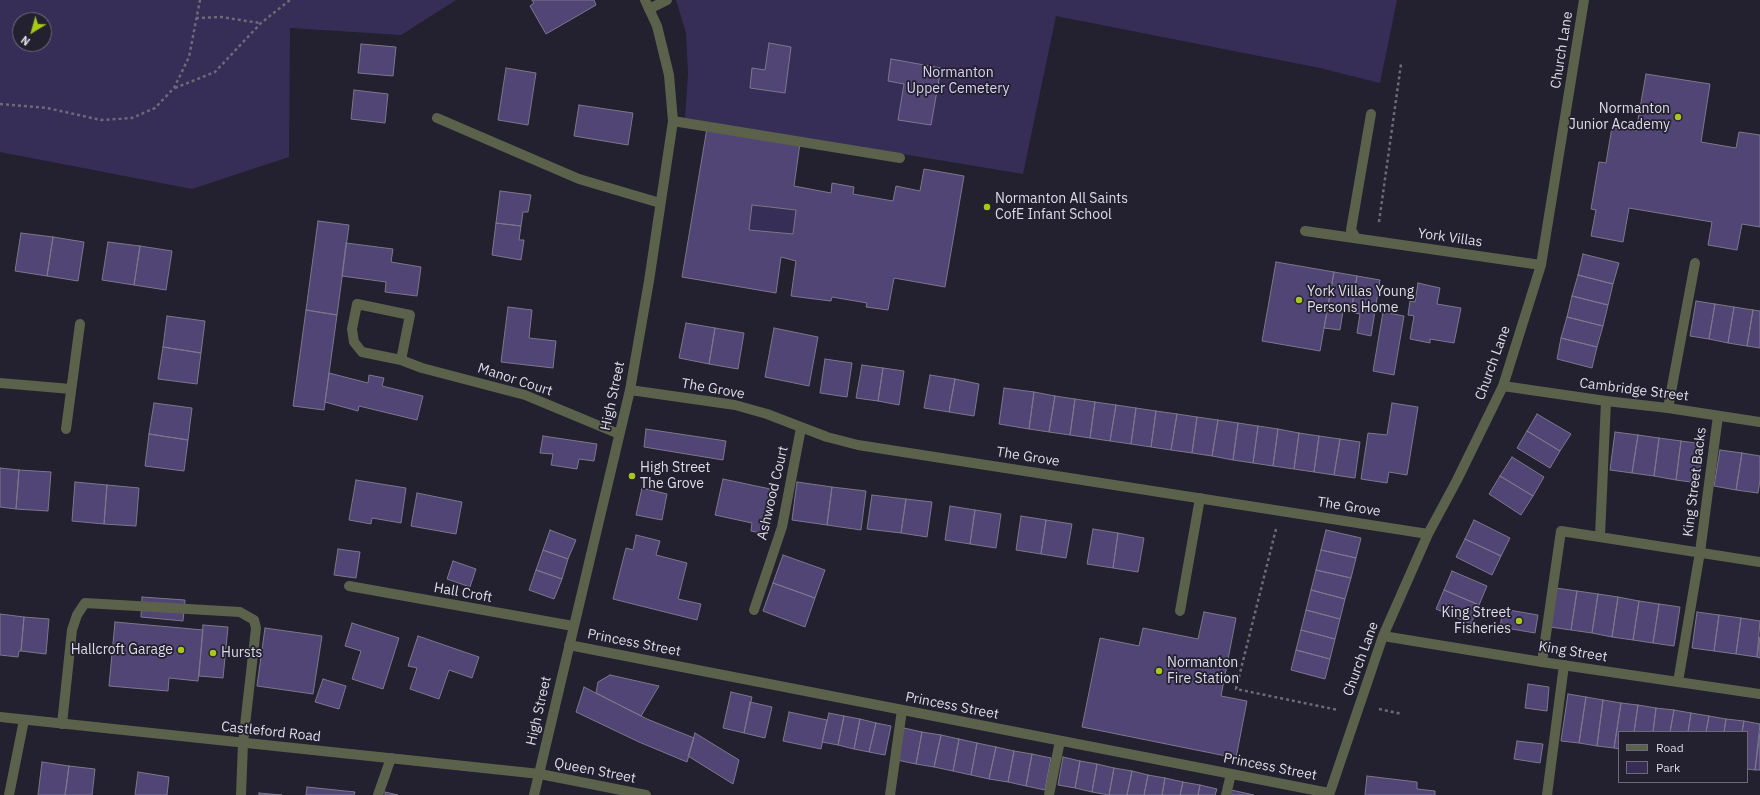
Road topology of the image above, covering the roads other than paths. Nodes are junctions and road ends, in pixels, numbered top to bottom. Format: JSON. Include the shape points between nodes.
{"nodes":[{"id":1,"x":667,"y":0,"type":"edge"},
{"id":2,"x":1584,"y":0,"type":"edge"},
{"id":3,"x":647,"y":4,"type":"edge"},
{"id":4,"x":1371,"y":114,"type":"dead end"},
{"id":5,"x":437,"y":118,"type":"dead end"},
{"id":6,"x":672,"y":121,"type":"junction"},
{"id":7,"x":900,"y":158,"type":"dead end"},
{"id":8,"x":660,"y":203,"type":"junction"},
{"id":9,"x":1305,"y":231,"type":"dead end"},
{"id":10,"x":1356,"y":238,"type":"junction"},
{"id":11,"x":1695,"y":263,"type":"dead end"},
{"id":12,"x":1541,"y":265,"type":"junction"},
{"id":13,"x":80,"y":324,"type":"dead end"},
{"id":14,"x":401,"y":360,"type":"junction"},
{"id":15,"x":0,"y":382,"type":"edge"},
{"id":16,"x":1503,"y":386,"type":"junction"},
{"id":17,"x":71,"y":389,"type":"junction"},
{"id":18,"x":630,"y":390,"type":"junction"},
{"id":19,"x":1606,"y":401,"type":"junction"},
{"id":20,"x":1668,"y":408,"type":"junction"},
{"id":21,"x":1718,"y":416,"type":"junction"},
{"id":22,"x":1760,"y":422,"type":"edge"},
{"id":23,"x":802,"y":428,"type":"junction"},
{"id":24,"x":66,"y":429,"type":"dead end"},
{"id":25,"x":619,"y":434,"type":"junction"},
{"id":26,"x":1200,"y":498,"type":"junction"},
{"id":27,"x":1428,"y":534,"type":"junction"},
{"id":28,"x":1600,"y":536,"type":"junction"},
{"id":29,"x":1700,"y":552,"type":"junction"},
{"id":30,"x":1760,"y":562,"type":"edge"},
{"id":31,"x":349,"y":586,"type":"dead end"},
{"id":32,"x":754,"y":610,"type":"dead end"},
{"id":33,"x":1180,"y":611,"type":"dead end"},
{"id":34,"x":573,"y":626,"type":"junction"},
{"id":35,"x":1383,"y":636,"type":"junction"},
{"id":36,"x":569,"y":645,"type":"junction"},
{"id":37,"x":1542,"y":662,"type":"junction"},
{"id":38,"x":1564,"y":665,"type":"junction"},
{"id":39,"x":1678,"y":682,"type":"junction"},
{"id":40,"x":1760,"y":694,"type":"edge"},
{"id":41,"x":902,"y":710,"type":"junction"},
{"id":42,"x":0,"y":717,"type":"edge"},
{"id":43,"x":24,"y":720,"type":"junction"},
{"id":44,"x":62,"y":724,"type":"junction"},
{"id":45,"x":1060,"y":740,"type":"junction"},
{"id":46,"x":243,"y":743,"type":"junction"},
{"id":47,"x":390,"y":758,"type":"junction"},
{"id":48,"x":540,"y":774,"type":"junction"},
{"id":49,"x":1231,"y":774,"type":"junction"},
{"id":50,"x":1329,"y":794,"type":"edge"},
{"id":51,"x":9,"y":795,"type":"edge"},
{"id":52,"x":241,"y":795,"type":"edge"},
{"id":53,"x":378,"y":795,"type":"edge"},
{"id":54,"x":534,"y":795,"type":"edge"},
{"id":55,"x":646,"y":795,"type":"edge"},
{"id":56,"x":890,"y":795,"type":"edge"},
{"id":57,"x":1049,"y":795,"type":"edge"},
{"id":58,"x":1226,"y":795,"type":"edge"},
{"id":59,"x":1548,"y":795,"type":"edge"}],
"edges":[{"from":1,"to":3,"type":"street"},
{"from":2,"to":12,"type":"street","name":"Church Lane"},
{"from":3,"to":6,"type":"street","name":"High Street","via":[[658,26],[669,76]]},
{"from":4,"to":10,"type":"street","via":[[1351,230]]},
{"from":5,"to":8,"type":"street","via":[[579,178]]},
{"from":6,"to":7,"type":"street"},
{"from":6,"to":8,"type":"street","name":"High Street"},
{"from":8,"to":18,"type":"street","name":"High Street"},
{"from":9,"to":10,"type":"street","name":"York Villas"},
{"from":10,"to":12,"type":"street","name":"York Villas"},
{"from":11,"to":20,"type":"street"},
{"from":12,"to":16,"type":"street","name":"Church Lane"},
{"from":13,"to":17,"type":"street"},
{"from":14,"to":14,"type":"street","name":"Manor Court","via":[[410,315],[357,304],[352,329],[354,342],[362,352]]},
{"from":14,"to":25,"type":"street","name":"Manor Court","via":[[525,395]]},
{"from":15,"to":17,"type":"street"},
{"from":16,"to":19,"type":"street","name":"Cambridge Street"},
{"from":16,"to":27,"type":"street","name":"Church Lane"},
{"from":17,"to":24,"type":"street"},
{"from":18,"to":23,"type":"street","name":"The Grove","via":[[735,405]]},
{"from":18,"to":25,"type":"street","name":"High Street"},
{"from":19,"to":20,"type":"street","name":"Cambridge Street"},
{"from":19,"to":28,"type":"street"},
{"from":20,"to":21,"type":"street","name":"Cambridge Street"},
{"from":21,"to":22,"type":"street","name":"Cambridge Street"},
{"from":21,"to":29,"type":"street","name":"King Street Backs"},
{"from":23,"to":26,"type":"street","name":"The Grove","via":[[858,445]]},
{"from":23,"to":32,"type":"street","name":"Ashwood Court","via":[[782,527]]},
{"from":25,"to":34,"type":"street","name":"High Street"},
{"from":26,"to":27,"type":"street","name":"The Grove"},
{"from":26,"to":33,"type":"street"},
{"from":27,"to":35,"type":"street","name":"Church Lane"},
{"from":28,"to":29,"type":"street","name":"King Street Backs"},
{"from":28,"to":37,"type":"street","name":"King Street Backs","via":[[1562,531]]},
{"from":29,"to":30,"type":"street","name":"King Street Backs"},
{"from":29,"to":39,"type":"street","name":"King Street Backs"},
{"from":31,"to":34,"type":"street","name":"Hall Croft"},
{"from":34,"to":36,"type":"street","name":"High Street"},
{"from":35,"to":37,"type":"street","name":"King Street"},
{"from":35,"to":50,"type":"street","name":"Church Lane"},
{"from":36,"to":41,"type":"street","name":"Princess Street"},
{"from":36,"to":48,"type":"street","name":"High Street"},
{"from":37,"to":38,"type":"street","name":"King Street"},
{"from":38,"to":39,"type":"street","name":"King Street"},
{"from":38,"to":59,"type":"street"},
{"from":39,"to":40,"type":"street","name":"King Street"},
{"from":41,"to":45,"type":"street","name":"Princess Street"},
{"from":41,"to":56,"type":"street"},
{"from":42,"to":43,"type":"street","name":"Castleford Road"},
{"from":43,"to":44,"type":"street","name":"Castleford Road"},
{"from":43,"to":51,"type":"street"},
{"from":44,"to":46,"type":"street","name":"Castleford Road"},
{"from":44,"to":46,"type":"street","via":[[72,630],[85,602],[240,612],[254,620],[256,628]]},
{"from":45,"to":49,"type":"street","name":"Princess Street"},
{"from":45,"to":57,"type":"street"},
{"from":46,"to":47,"type":"street","name":"Castleford Road"},
{"from":46,"to":52,"type":"street"},
{"from":47,"to":48,"type":"street","name":"Castleford Road"},
{"from":47,"to":53,"type":"street"},
{"from":48,"to":54,"type":"street","name":"High Street"},
{"from":48,"to":55,"type":"street","name":"Queen Street"},
{"from":49,"to":50,"type":"street","name":"Princess Street"},
{"from":49,"to":58,"type":"street"}]}
